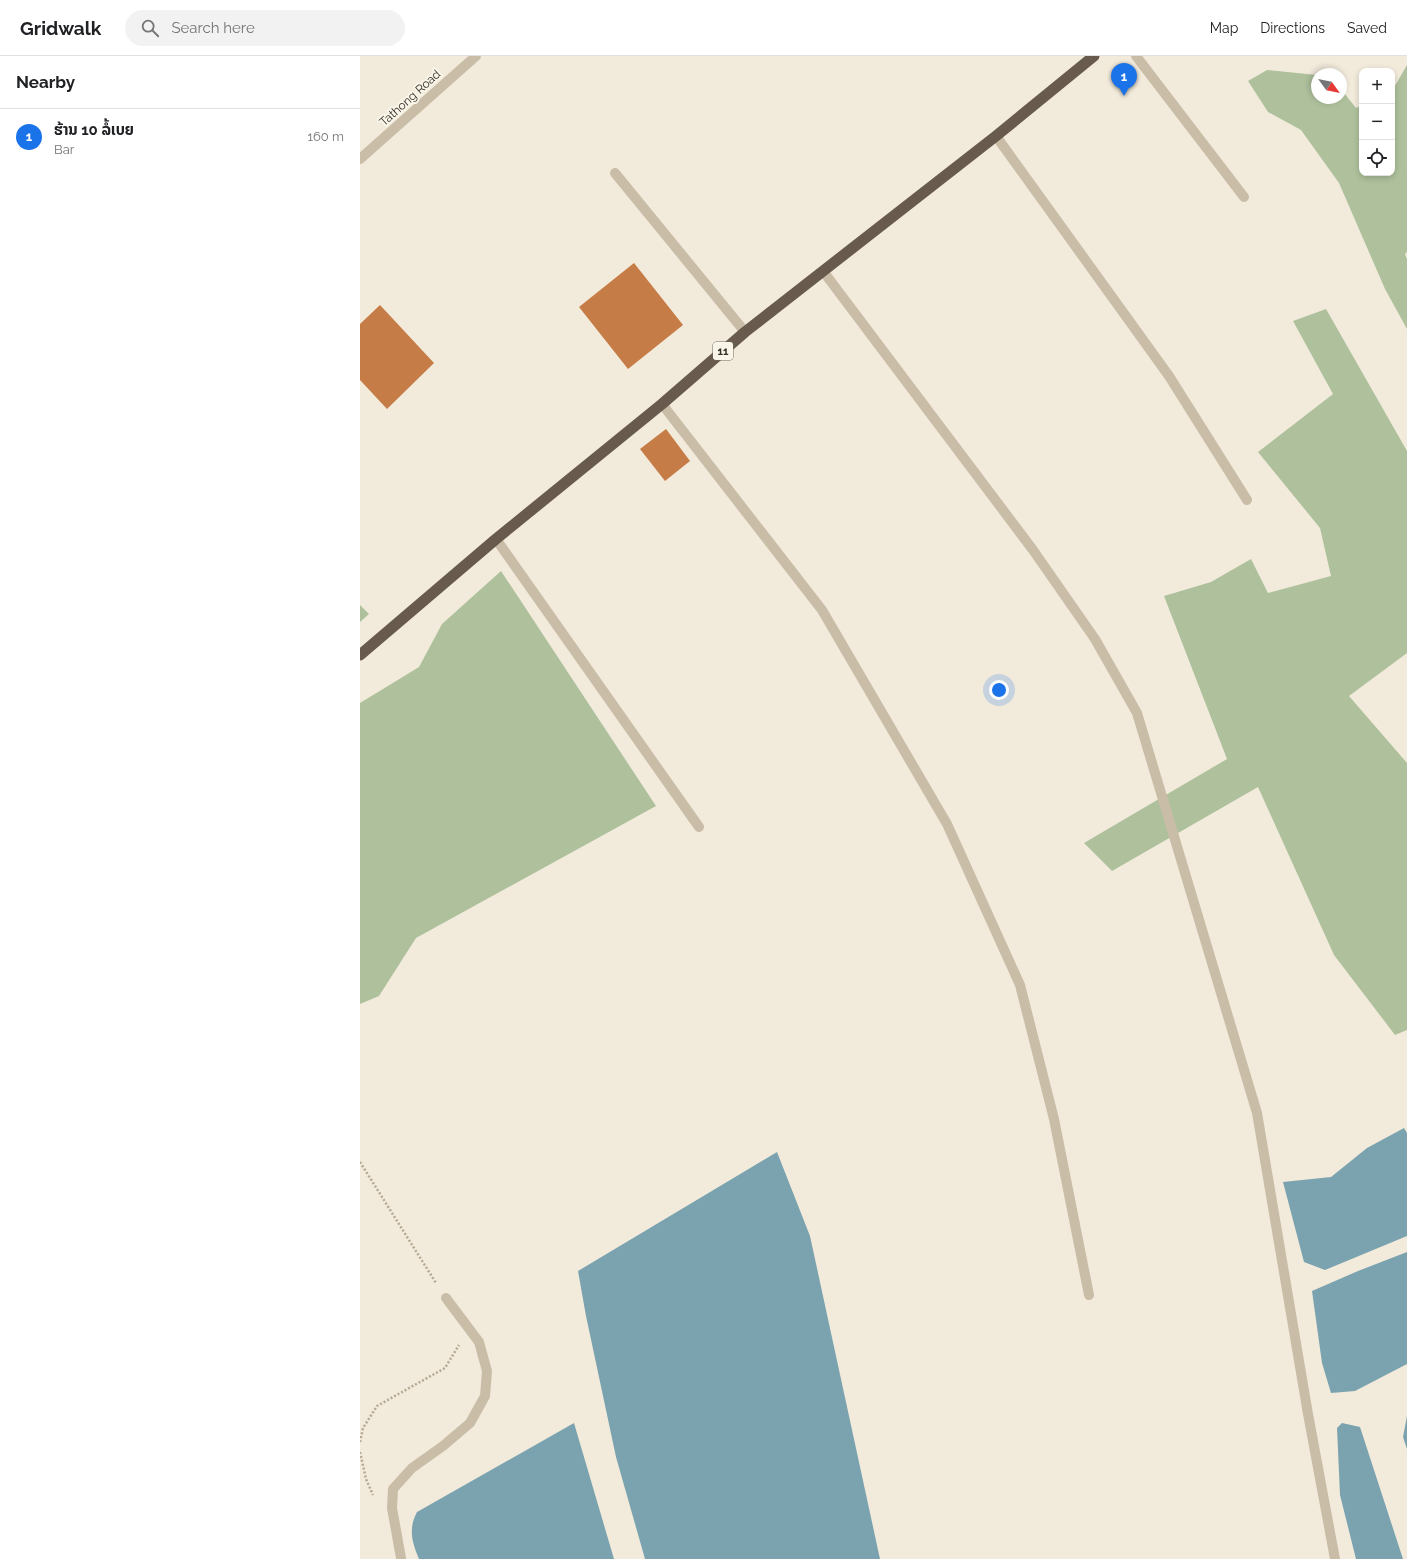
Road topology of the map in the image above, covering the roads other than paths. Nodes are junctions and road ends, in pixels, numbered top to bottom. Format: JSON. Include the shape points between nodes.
{"nodes":[{"id":1,"x":476,"y":56,"type":"edge"},
{"id":2,"x":1094,"y":56,"type":"edge"},
{"id":3,"x":1136,"y":56,"type":"edge"},
{"id":4,"x":996,"y":136,"type":"junction"},
{"id":5,"x":360,"y":159,"type":"edge"},
{"id":6,"x":615,"y":172,"type":"dead end"},
{"id":7,"x":1244,"y":197,"type":"dead end"},
{"id":8,"x":823,"y":271,"type":"junction"},
{"id":9,"x":745,"y":332,"type":"junction"},
{"id":10,"x":662,"y":404,"type":"junction"},
{"id":11,"x":1247,"y":500,"type":"dead end"},
{"id":12,"x":496,"y":539,"type":"junction"},
{"id":13,"x":360,"y":655,"type":"edge"},
{"id":14,"x":699,"y":827,"type":"dead end"},
{"id":15,"x":1089,"y":1295,"type":"dead end"},
{"id":16,"x":446,"y":1298,"type":"road end"},
{"id":17,"x":401,"y":1558,"type":"edge"},
{"id":18,"x":1335,"y":1559,"type":"edge"}],
"edges":[{"from":1,"to":5,"type":"street","name":"Tathong Road"},
{"from":2,"to":4,"type":"highway","number":"11"},
{"from":3,"to":7,"type":"street"},
{"from":4,"to":8,"type":"highway","number":"11"},
{"from":4,"to":11,"type":"street","via":[[1169,376]]},
{"from":6,"to":9,"type":"street"},
{"from":8,"to":9,"type":"highway","number":"11"},
{"from":8,"to":18,"type":"street","via":[[1033,550],[1095,639],[1137,713],[1257,1113]]},
{"from":9,"to":10,"type":"highway","number":"11"},
{"from":10,"to":12,"type":"highway","number":"11"},
{"from":10,"to":15,"type":"street","via":[[822,610],[947,824],[1020,984],[1054,1119]]},
{"from":12,"to":13,"type":"highway","number":"11"},
{"from":12,"to":14,"type":"street"},
{"from":16,"to":17,"type":"street","via":[[479,1342],[487,1371],[485,1396],[470,1423],[412,1468],[393,1489],[392,1508]]}]}
